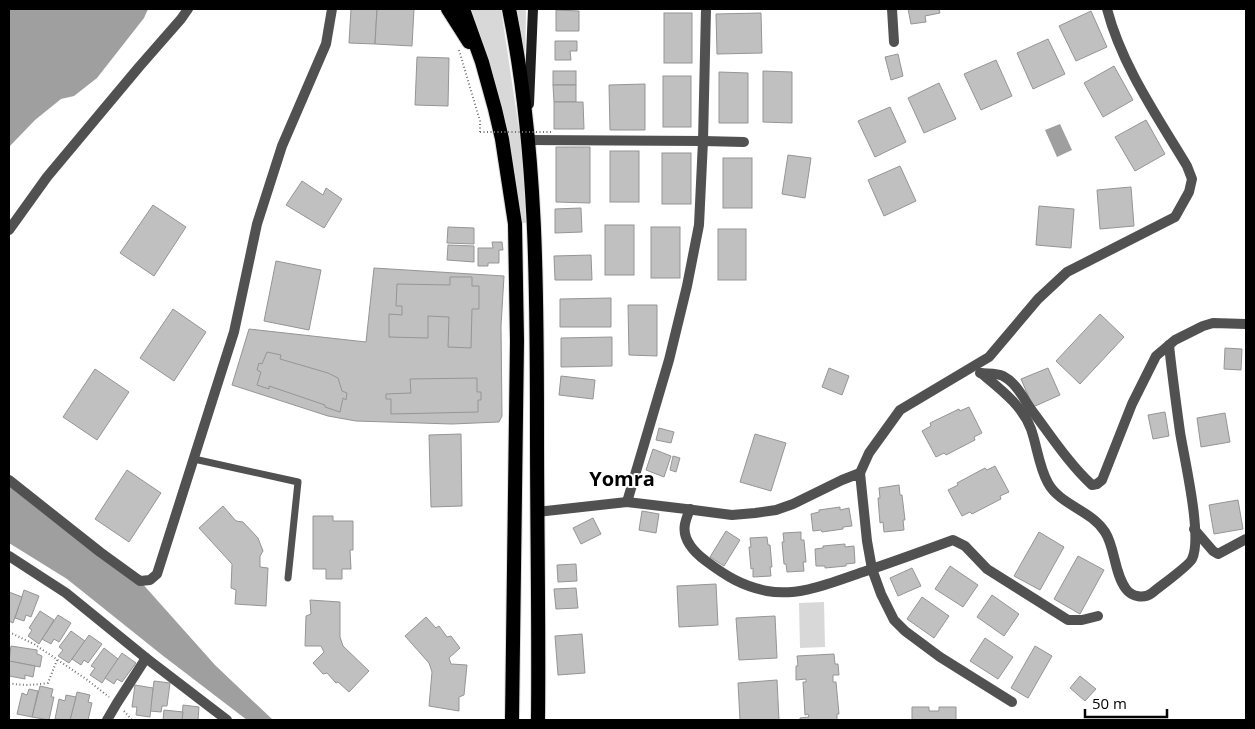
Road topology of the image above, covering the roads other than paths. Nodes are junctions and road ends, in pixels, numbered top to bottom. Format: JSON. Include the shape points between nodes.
{"nodes":[{"id":1,"x":188,"y":9,"type":"edge"},
{"id":2,"x":332,"y":9,"type":"edge"},
{"id":3,"x":448,"y":9,"type":"edge"},
{"id":4,"x":509,"y":9,"type":"edge"},
{"id":5,"x":533,"y":9,"type":"edge"},
{"id":6,"x":706,"y":9,"type":"edge"},
{"id":7,"x":892,"y":9,"type":"edge"},
{"id":8,"x":1107,"y":9,"type":"edge"},
{"id":9,"x":464,"y":10,"type":"edge"},
{"id":10,"x":894,"y":42,"type":"dead end"},
{"id":11,"x":482,"y":62,"type":"junction"},
{"id":12,"x":527,"y":140,"type":"junction"},
{"id":13,"x":704,"y":141,"type":"junction"},
{"id":14,"x":744,"y":142,"type":"dead end"},
{"id":15,"x":9,"y":230,"type":"edge"},
{"id":16,"x":1246,"y":324,"type":"edge"},
{"id":17,"x":1169,"y":345,"type":"junction"},
{"id":18,"x":966,"y":370,"type":"junction"},
{"id":19,"x":982,"y":373,"type":"junction"},
{"id":20,"x":194,"y":459,"type":"junction"},
{"id":21,"x":860,"y":473,"type":"junction"},
{"id":22,"x":9,"y":480,"type":"edge"},
{"id":23,"x":627,"y":502,"type":"junction"},
{"id":24,"x":690,"y":509,"type":"junction"},
{"id":25,"x":537,"y":512,"type":"junction"},
{"id":26,"x":1194,"y":529,"type":"junction"},
{"id":27,"x":1246,"y":539,"type":"edge"},
{"id":28,"x":9,"y":556,"type":"edge"},
{"id":29,"x":872,"y":569,"type":"junction"},
{"id":30,"x":288,"y":578,"type":"dead end"},
{"id":31,"x":1098,"y":616,"type":"dead end"},
{"id":32,"x":146,"y":658,"type":"junction"},
{"id":33,"x":1012,"y":702,"type":"dead end"},
{"id":34,"x":512,"y":717,"type":"edge"},
{"id":35,"x":538,"y":717,"type":"edge"},
{"id":36,"x":108,"y":720,"type":"edge"},
{"id":37,"x":227,"y":720,"type":"edge"}],
"edges":[{"from":1,"to":15,"type":"street","via":[[47,177]]},
{"from":2,"to":20,"type":"street","via":[[326,44],[282,146],[257,224],[234,332]]},
{"from":3,"to":11,"type":"highway"},
{"from":4,"to":12,"type":"highway"},
{"from":5,"to":12,"type":"main road"},
{"from":6,"to":13,"type":"street"},
{"from":7,"to":10,"type":"street"},
{"from":8,"to":18,"type":"street","via":[[1131,71],[1187,166],[1192,179],[1189,192],[1175,217],[1067,272],[1038,299],[989,357]]},
{"from":9,"to":11,"type":"highway"},
{"from":11,"to":34,"type":"highway","via":[[502,139],[515,224],[518,341]]},
{"from":12,"to":13,"type":"street"},
{"from":12,"to":25,"type":"highway","via":[[537,325]]},
{"from":13,"to":14,"type":"street"},
{"from":13,"to":23,"type":"street","via":[[699,225],[687,286]]},
{"from":16,"to":17,"type":"street","via":[[1213,323],[1187,333]]},
{"from":17,"to":19,"type":"street","via":[[1156,356],[1132,404],[1102,480],[1092,485],[1011,382],[1004,376]]},
{"from":17,"to":26,"type":"street"},
{"from":18,"to":19,"type":"street"},
{"from":18,"to":21,"type":"street","via":[[900,410],[869,452]]},
{"from":19,"to":26,"type":"street","via":[[1021,410],[1031,430],[1047,482],[1054,492],[1098,523],[1106,533],[1126,589],[1137,597],[1147,597],[1192,560]]},
{"from":20,"to":22,"type":"street","via":[[157,574],[147,581],[140,581],[100,552]]},
{"from":20,"to":30,"type":"lane","via":[[298,482]]},
{"from":21,"to":24,"type":"street","via":[[776,510],[732,515]]},
{"from":21,"to":29,"type":"street"},
{"from":23,"to":24,"type":"street"},
{"from":23,"to":25,"type":"street"},
{"from":24,"to":29,"type":"street","via":[[684,534],[690,546],[725,576],[741,584],[767,591],[799,592]]},
{"from":25,"to":35,"type":"highway"},
{"from":26,"to":27,"type":"street","via":[[1218,554]]},
{"from":28,"to":32,"type":"street","via":[[66,593]]},
{"from":29,"to":31,"type":"street","via":[[953,540],[965,546],[986,569],[1068,620]]},
{"from":29,"to":33,"type":"street","via":[[894,620],[905,631]]},
{"from":32,"to":36,"type":"street"},
{"from":32,"to":37,"type":"street"}]}
